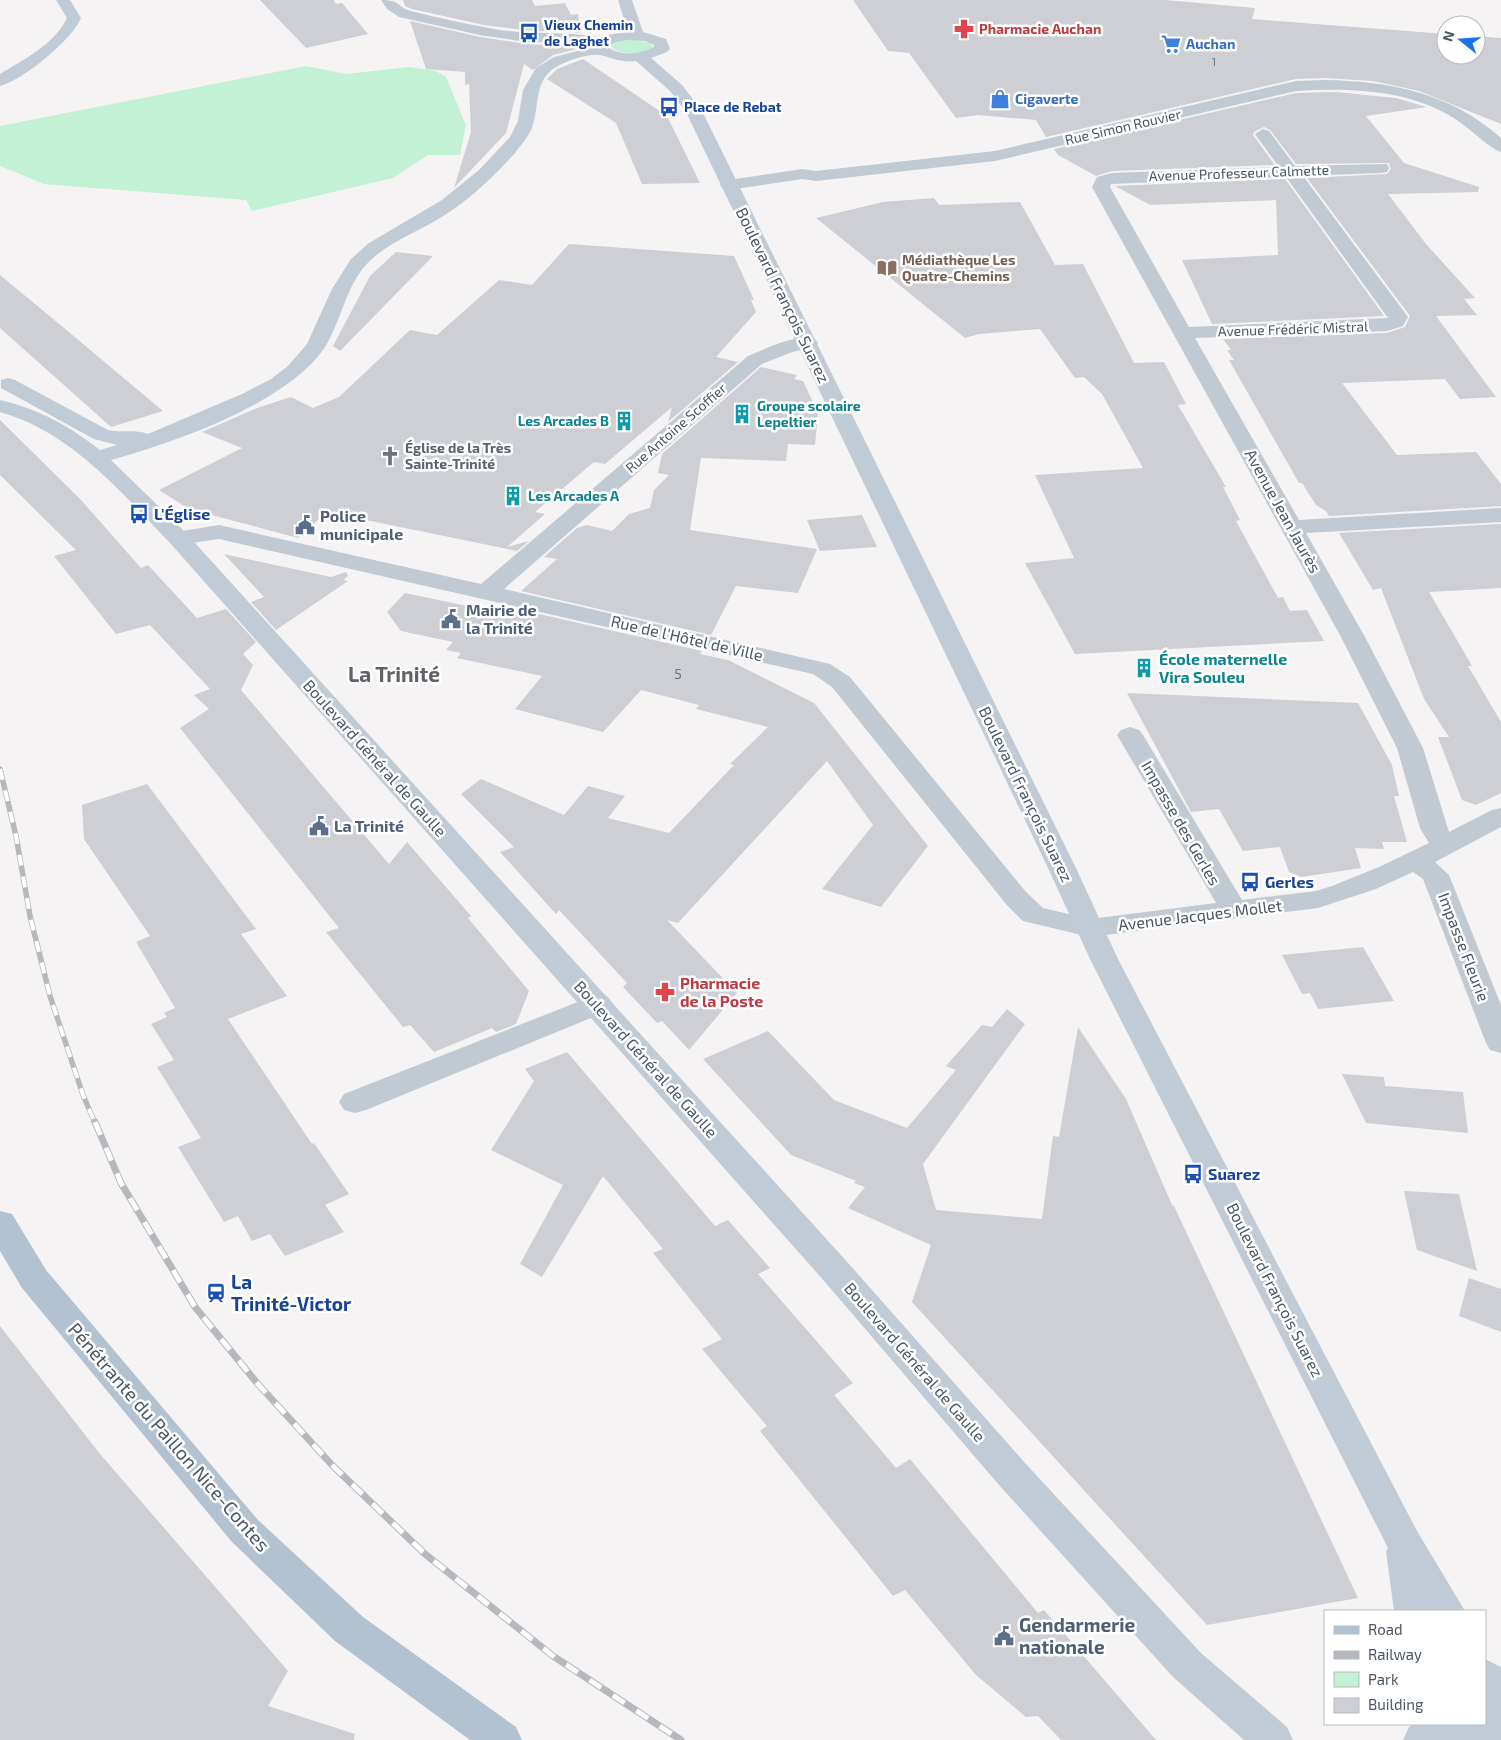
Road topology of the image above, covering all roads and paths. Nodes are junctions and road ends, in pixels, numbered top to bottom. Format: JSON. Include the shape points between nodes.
{"nodes":[{"id":1,"x":63,"y":0,"type":"edge"},
{"id":2,"x":625,"y":0,"type":"edge"},
{"id":3,"x":390,"y":3,"type":"edge"},
{"id":4,"x":637,"y":36,"type":"junction"},
{"id":5,"x":603,"y":46,"type":"junction"},
{"id":6,"x":639,"y":56,"type":"junction"},
{"id":7,"x":0,"y":81,"type":"edge"},
{"id":8,"x":1263,"y":134,"type":"dead end"},
{"id":9,"x":1501,"y":147,"type":"edge"},
{"id":10,"x":1381,"y":168,"type":"dead end"},
{"id":11,"x":1290,"y":171,"type":"junction"},
{"id":12,"x":729,"y":185,"type":"junction"},
{"id":13,"x":1101,"y":187,"type":"joint"},
{"id":14,"x":1182,"y":333,"type":"junction"},
{"id":15,"x":808,"y":343,"type":"junction"},
{"id":16,"x":3,"y":382,"type":"edge"},
{"id":17,"x":0,"y":406,"type":"edge"},
{"id":18,"x":178,"y":432,"type":"junction"},
{"id":19,"x":107,"y":449,"type":"junction"},
{"id":20,"x":1501,"y":515,"type":"edge"},
{"id":21,"x":1293,"y":526,"type":"junction"},
{"id":22,"x":178,"y":538,"type":"junction"},
{"id":23,"x":486,"y":592,"type":"junction"},
{"id":24,"x":1130,"y":735,"type":"dead end"},
{"id":25,"x":1500,"y":818,"type":"edge"},
{"id":26,"x":1444,"y":844,"type":"junction"},
{"id":27,"x":1416,"y":860,"type":"junction"},
{"id":28,"x":1234,"y":910,"type":"junction"},
{"id":29,"x":1090,"y":928,"type":"junction"},
{"id":30,"x":598,"y":1004,"type":"junction"},
{"id":31,"x":1501,"y":1043,"type":"edge"},
{"id":32,"x":355,"y":1102,"type":"dead end"},
{"id":33,"x":0,"y":1223,"type":"edge"},
{"id":34,"x":1404,"y":1542,"type":"junction"},
{"id":35,"x":1413,"y":1610,"type":"edge"},
{"id":36,"x":1445,"y":1610,"type":"edge"},
{"id":37,"x":1486,"y":1678,"type":"edge"},
{"id":38,"x":1501,"y":1700,"type":"edge"},
{"id":39,"x":1466,"y":1725,"type":"edge"},
{"id":40,"x":1483,"y":1725,"type":"edge"},
{"id":41,"x":1501,"y":1727,"type":"edge"},
{"id":42,"x":1425,"y":1734,"type":"edge"},
{"id":43,"x":502,"y":1740,"type":"edge"},
{"id":44,"x":1273,"y":1740,"type":"edge"}],
"edges":[{"from":1,"to":7,"type":"street","via":[[74,18],[71,27]]},
{"from":2,"to":4,"type":"street"},
{"from":3,"to":5,"type":"street","via":[[404,14],[508,35],[577,38]]},
{"from":4,"to":5,"type":"street","via":[[617,37]]},
{"from":4,"to":6,"type":"street","via":[[655,39],[663,45],[657,52]]},
{"from":5,"to":6,"type":"street","via":[[613,55]]},
{"from":5,"to":18,"type":"street","via":[[568,56],[543,71],[531,88],[526,127],[492,167],[440,210],[375,247],[358,262],[320,341],[295,370],[256,396]]},
{"from":6,"to":12,"type":"street","name":"Boulevard François Suarez","via":[[686,98]]},
{"from":8,"to":11,"type":"street"},
{"from":9,"to":12,"type":"street","name":"Rue Simon Rouvier","via":[[1453,110],[1415,93],[1315,85],[1296,86],[966,157]]},
{"from":10,"to":11,"type":"street","name":"Avenue Professeur Calmette"},
{"from":11,"to":13,"type":"street","name":"Avenue Professeur Calmette","via":[[1112,178],[1103,181]]},
{"from":11,"to":14,"type":"street","name":"Avenue Frédéric Mistral","via":[[1398,317],[1396,322],[1387,325]]},
{"from":12,"to":15,"type":"street","name":"Boulevard François Suarez"},
{"from":13,"to":14,"type":"street","name":"Avenue Jean Jaurès"},
{"from":14,"to":21,"type":"street","name":"Avenue Jean Jaurès"},
{"from":15,"to":23,"type":"street","name":"Rue Antoine Scoffier","via":[[755,360]]},
{"from":15,"to":29,"type":"street","name":"Boulevard François Suarez"},
{"from":16,"to":19,"type":"street","name":"Boulevard Général de Gaulle","via":[[101,435]]},
{"from":17,"to":19,"type":"street","name":"Boulevard Général de Gaulle","via":[[17,408],[80,442]]},
{"from":18,"to":19,"type":"street","via":[[141,438]]},
{"from":18,"to":19,"type":"street","via":[[141,446]]},
{"from":19,"to":22,"type":"street","name":"Boulevard Général de Gaulle"},
{"from":20,"to":21,"type":"street"},
{"from":21,"to":26,"type":"street","name":"Avenue Jean Jaurès","via":[[1410,748],[1433,828]]},
{"from":22,"to":23,"type":"street","name":"Rue de l'Hôtel de Ville","via":[[219,532]]},
{"from":22,"to":30,"type":"street","name":"Boulevard Général de Gaulle"},
{"from":23,"to":29,"type":"street","name":"Rue de l'Hôtel de Ville","via":[[820,670],[841,682],[1033,915]]},
{"from":24,"to":28,"type":"street","name":"Impasse des Gerles"},
{"from":25,"to":26,"type":"street","name":"Avenue Jacques Mollet"},
{"from":26,"to":27,"type":"street","name":"Avenue Jacques Mollet"},
{"from":27,"to":28,"type":"street","name":"Avenue Jacques Mollet","via":[[1352,890],[1318,899]]},
{"from":27,"to":31,"type":"street","name":"Impasse Fleurie","via":[[1436,875]]},
{"from":28,"to":29,"type":"street","name":"Avenue Jacques Mollet"},
{"from":29,"to":34,"type":"street","name":"Boulevard François Suarez"},
{"from":30,"to":32,"type":"street"},
{"from":30,"to":44,"type":"street","name":"Boulevard Général de Gaulle","via":[[1012,1474],[1187,1665]]},
{"from":33,"to":43,"type":"main road","name":"Pénétrante du Paillon Nice-Contes","via":[[34,1279],[245,1531],[349,1629]]},
{"from":34,"to":35,"type":"street","name":"Boulevard François Suarez"},
{"from":34,"to":36,"type":"street","name":"Boulevard François Suarez"},
{"from":37,"to":38,"type":"street"},
{"from":39,"to":42,"type":"street"},
{"from":40,"to":41,"type":"street"}]}
